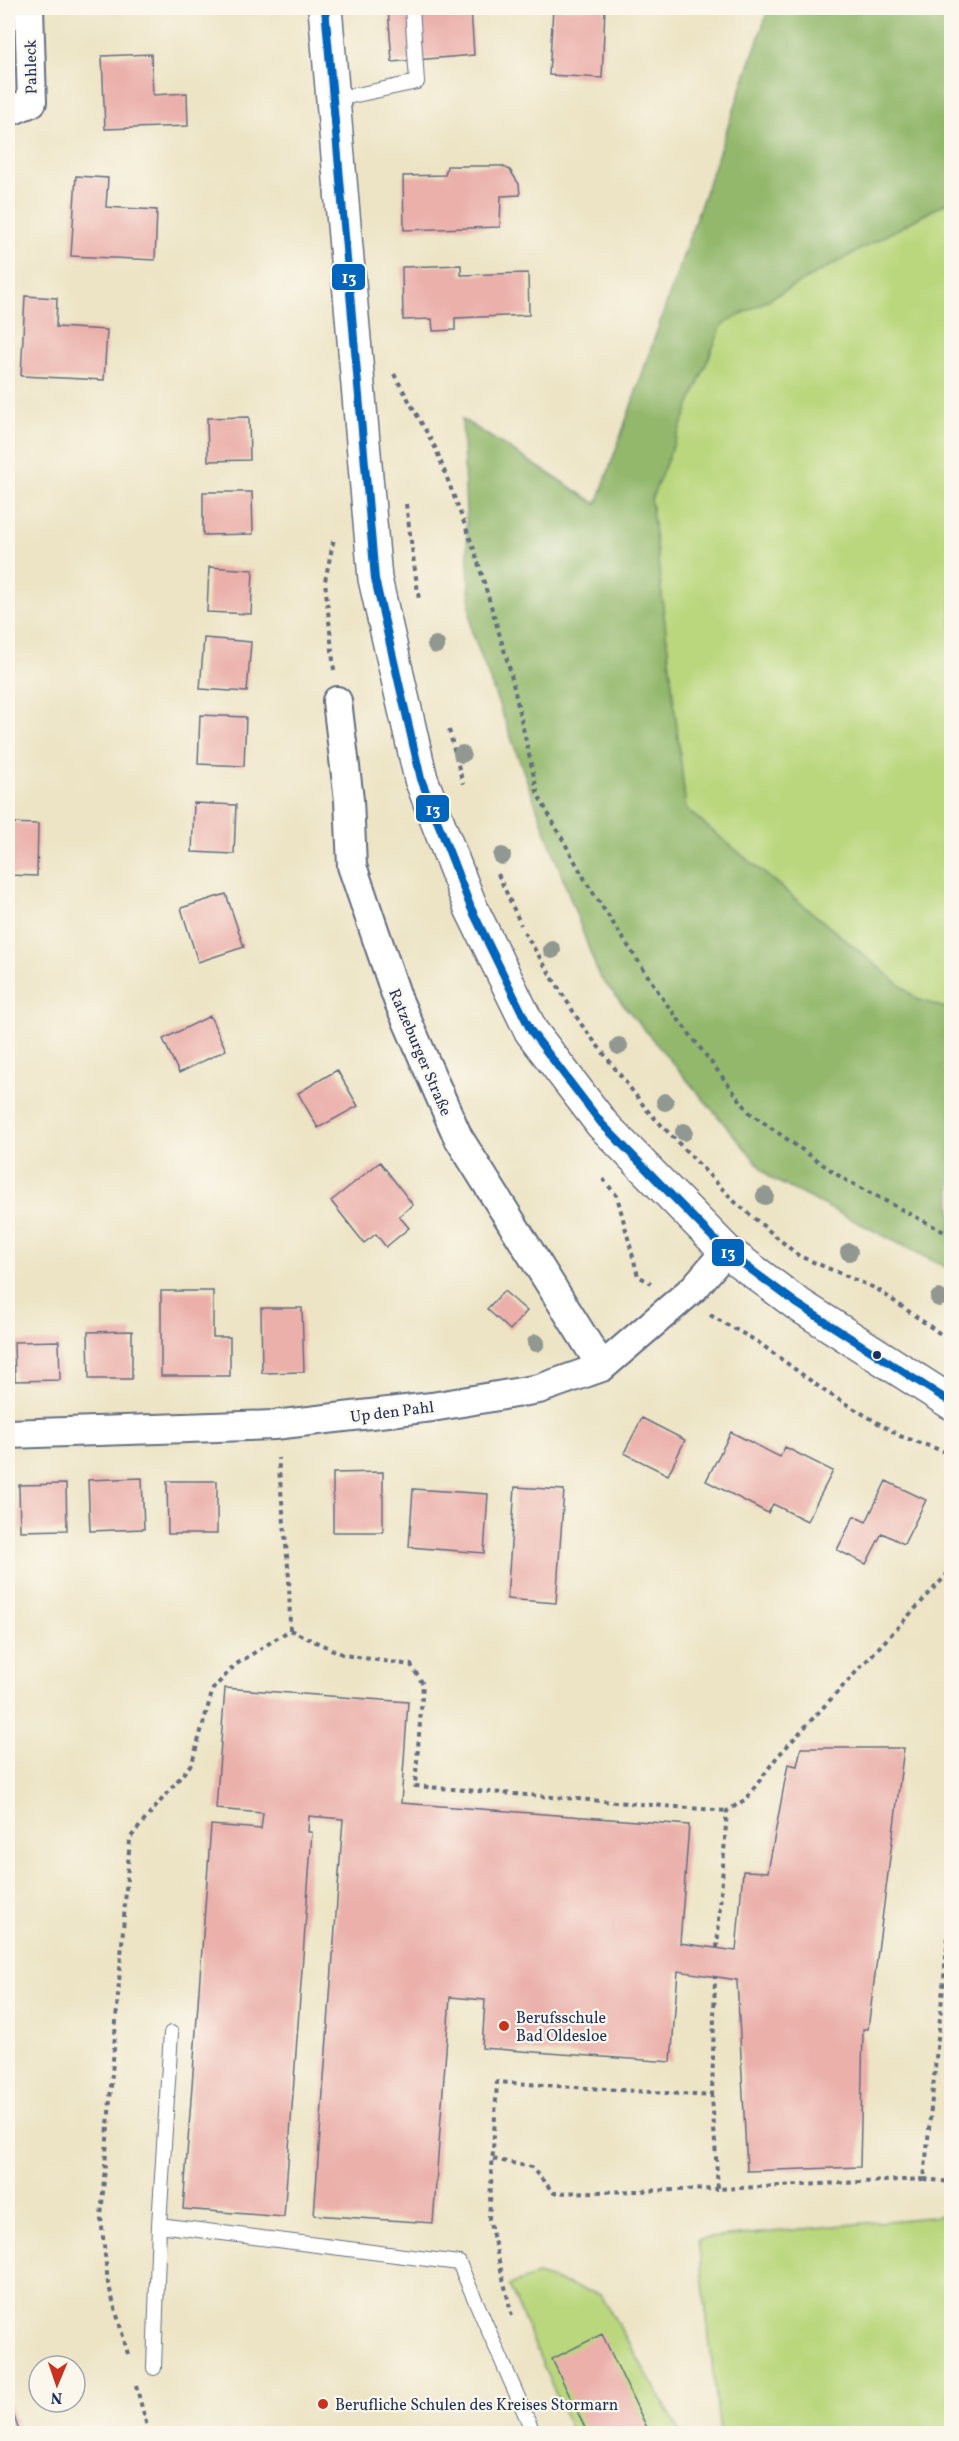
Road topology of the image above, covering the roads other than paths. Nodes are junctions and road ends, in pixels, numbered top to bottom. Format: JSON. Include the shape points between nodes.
{"nodes":[{"id":1,"x":29,"y":8,"type":"edge"},
{"id":2,"x":325,"y":8,"type":"edge"},
{"id":3,"x":412,"y":8,"type":"edge"},
{"id":4,"x":333,"y":100,"type":"junction"},
{"id":5,"x":8,"y":112,"type":"edge"},
{"id":6,"x":337,"y":701,"type":"road end"},
{"id":7,"x":726,"y":1251,"type":"junction"},
{"id":8,"x":603,"y":1367,"type":"junction"},
{"id":9,"x":951,"y":1403,"type":"edge"},
{"id":10,"x":8,"y":1434,"type":"edge"},
{"id":11,"x":171,"y":2033,"type":"dead end"},
{"id":12,"x":159,"y":2225,"type":"junction"},
{"id":13,"x":154,"y":2368,"type":"dead end"},
{"id":14,"x":534,"y":2433,"type":"edge"}],
"edges":[{"from":1,"to":5,"type":"street","name":"Pahleck","via":[[32,102]]},
{"from":2,"to":4,"type":"main road"},
{"from":3,"to":4,"type":"lane","via":[[417,82]]},
{"from":4,"to":7,"type":"main road","via":[[375,579],[421,779],[471,908],[531,1031],[602,1124]]},
{"from":6,"to":8,"type":"street","name":"Ratzeburger Straße","via":[[352,866],[398,1000],[458,1137]]},
{"from":7,"to":8,"type":"street","name":"Up den Pahl","via":[[681,1299]]},
{"from":7,"to":9,"type":"main road","via":[[796,1303]]},
{"from":8,"to":10,"type":"street","name":"Up den Pahl","via":[[539,1389],[432,1407],[274,1425]]},
{"from":11,"to":12,"type":"lane"},
{"from":12,"to":13,"type":"lane"},
{"from":12,"to":14,"type":"lane","via":[[459,2263]]}]}
